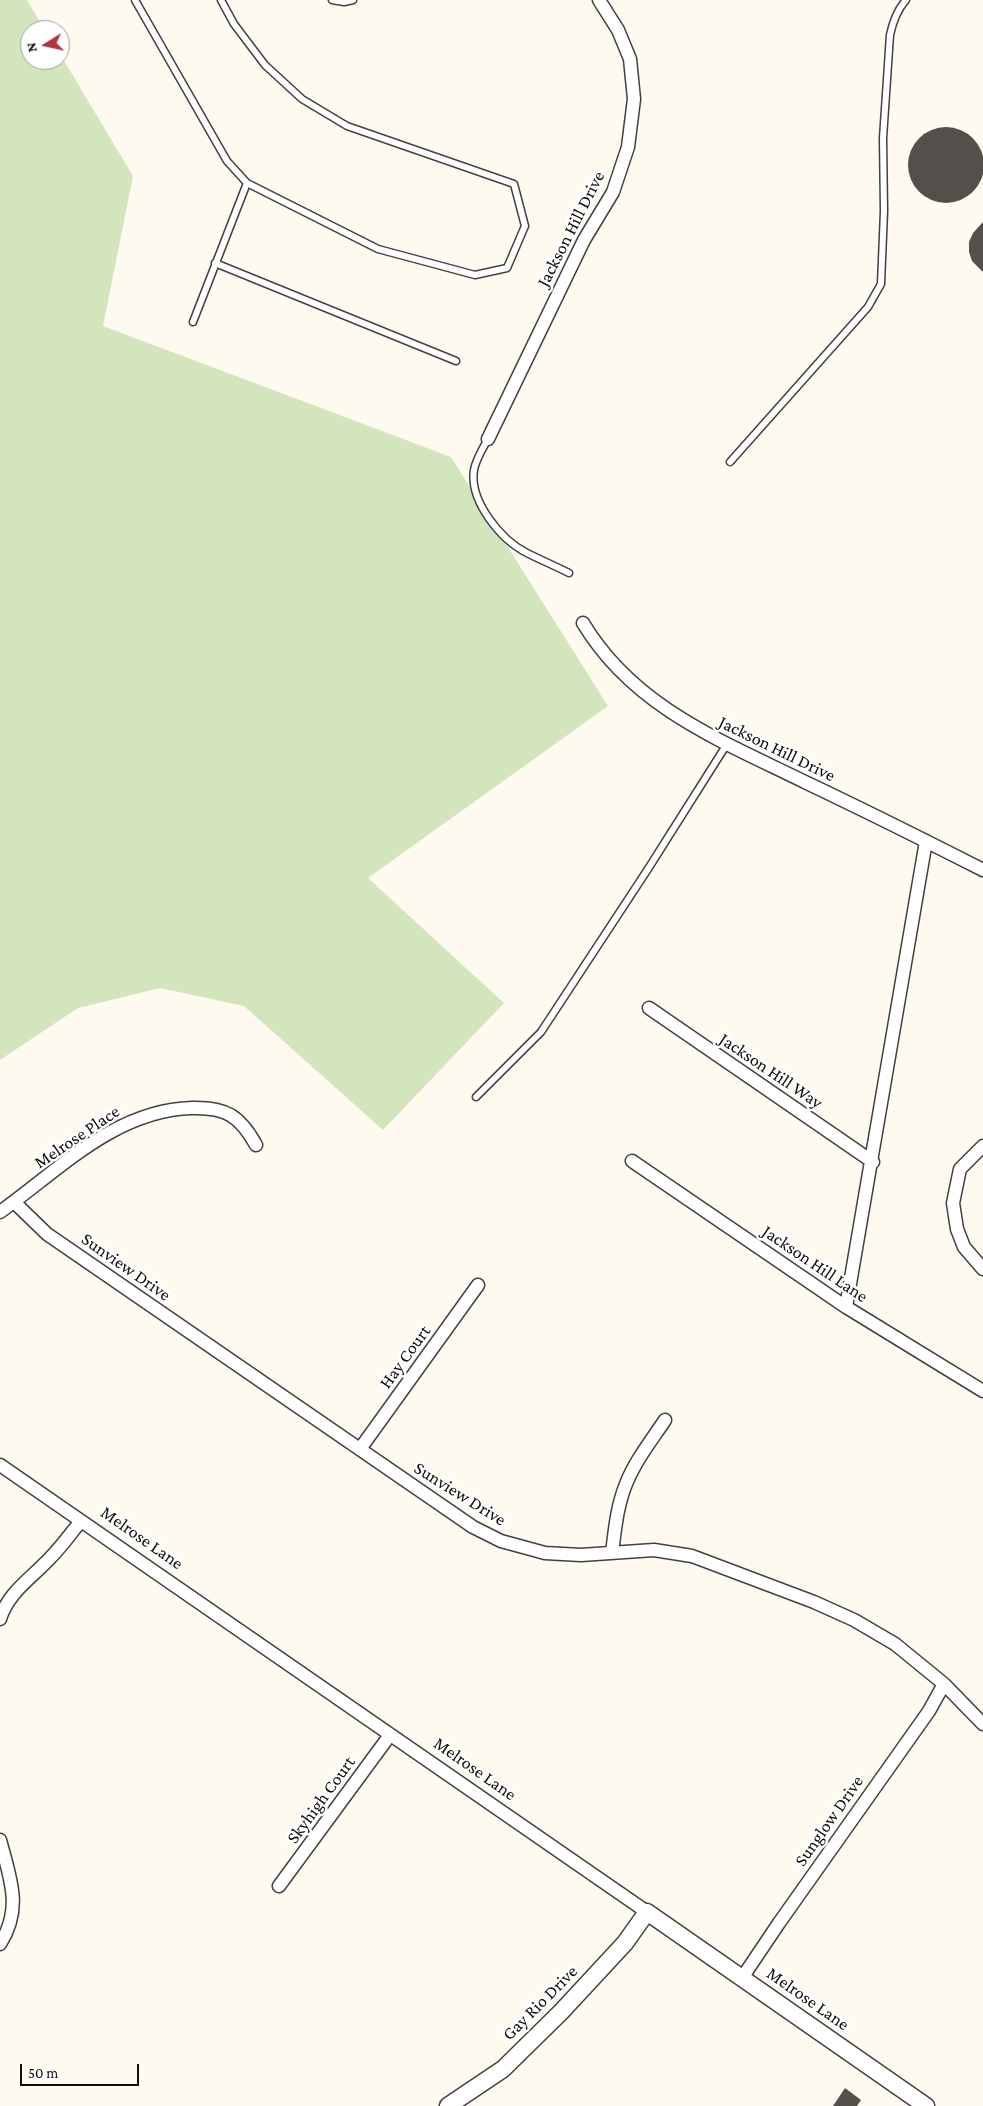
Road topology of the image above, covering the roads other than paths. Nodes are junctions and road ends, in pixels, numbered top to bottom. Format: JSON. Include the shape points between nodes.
{"nodes":[{"id":1,"x":135,"y":0,"type":"edge"},
{"id":2,"x":221,"y":0,"type":"edge"},
{"id":3,"x":332,"y":0,"type":"edge"},
{"id":4,"x":354,"y":0,"type":"edge"},
{"id":5,"x":599,"y":0,"type":"edge"},
{"id":6,"x":906,"y":0,"type":"edge"},
{"id":7,"x":247,"y":183,"type":"junction"},
{"id":8,"x":215,"y":263,"type":"junction"},
{"id":9,"x":193,"y":322,"type":"dead end"},
{"id":10,"x":456,"y":361,"type":"dead end"},
{"id":11,"x":488,"y":439,"type":"joint"},
{"id":12,"x":730,"y":462,"type":"dead end"},
{"id":13,"x":569,"y":573,"type":"dead end"},
{"id":14,"x":583,"y":623,"type":"dead end"},
{"id":15,"x":727,"y":744,"type":"junction"},
{"id":16,"x":926,"y":841,"type":"junction"},
{"id":17,"x":983,"y":870,"type":"edge"},
{"id":18,"x":649,"y":1008,"type":"dead end"},
{"id":19,"x":476,"y":1097,"type":"dead end"},
{"id":20,"x":256,"y":1145,"type":"dead end"},
{"id":21,"x":983,"y":1146,"type":"edge"},
{"id":22,"x":632,"y":1161,"type":"dead end"},
{"id":23,"x":872,"y":1162,"type":"junction"},
{"id":24,"x":14,"y":1202,"type":"junction"},
{"id":25,"x":0,"y":1212,"type":"edge"},
{"id":26,"x":983,"y":1269,"type":"edge"},
{"id":27,"x":478,"y":1285,"type":"dead end"},
{"id":28,"x":846,"y":1307,"type":"junction"},
{"id":29,"x":983,"y":1391,"type":"edge"},
{"id":30,"x":665,"y":1420,"type":"dead end"},
{"id":31,"x":360,"y":1450,"type":"junction"},
{"id":32,"x":0,"y":1465,"type":"edge"},
{"id":33,"x":81,"y":1520,"type":"junction"},
{"id":34,"x":612,"y":1553,"type":"junction"},
{"id":35,"x":0,"y":1620,"type":"edge"},
{"id":36,"x":944,"y":1684,"type":"junction"},
{"id":37,"x":983,"y":1724,"type":"edge"},
{"id":38,"x":390,"y":1735,"type":"junction"},
{"id":39,"x":0,"y":1840,"type":"edge"},
{"id":40,"x":280,"y":1886,"type":"dead end"},
{"id":41,"x":647,"y":1912,"type":"junction"},
{"id":42,"x":0,"y":1944,"type":"edge"},
{"id":43,"x":742,"y":1978,"type":"junction"},
{"id":44,"x":456,"y":2104,"type":"edge"},
{"id":45,"x":926,"y":2106,"type":"edge"}],
"edges":[{"from":1,"to":7,"type":"lane","via":[[227,161]]},
{"from":2,"to":7,"type":"lane","via":[[234,24],[265,65],[302,99],[347,126],[514,184],[525,226],[507,268],[475,275],[378,249]]},
{"from":3,"to":4,"type":"lane"},
{"from":5,"to":11,"type":"street","name":"Jackson Hill Drive","via":[[618,30],[630,59],[634,99],[628,147],[613,192],[584,240]]},
{"from":6,"to":12,"type":"lane","via":[[894,20],[890,35],[883,138],[881,284],[868,307]]},
{"from":7,"to":8,"type":"lane"},
{"from":8,"to":9,"type":"lane"},
{"from":8,"to":10,"type":"lane"},
{"from":11,"to":13,"type":"lane","via":[[474,471],[476,493],[484,512],[526,553]]},
{"from":14,"to":15,"type":"street","name":"Jackson Hill Drive","via":[[598,648],[645,694],[700,731]]},
{"from":15,"to":16,"type":"street","name":"Jackson Hill Drive"},
{"from":15,"to":19,"type":"lane","via":[[541,1032]]},
{"from":16,"to":17,"type":"street","name":"Jackson Hill Drive"},
{"from":16,"to":23,"type":"street"},
{"from":18,"to":23,"type":"street","name":"Jackson Hill Way"},
{"from":20,"to":24,"type":"street","name":"Melrose Place","via":[[246,1128],[221,1110],[192,1108],[141,1116],[106,1134]]},
{"from":21,"to":26,"type":"street","via":[[960,1169],[953,1203],[957,1230],[964,1247]]},
{"from":22,"to":28,"type":"street","name":"Jackson Hill Lane"},
{"from":23,"to":28,"type":"street"},
{"from":24,"to":25,"type":"street","name":"Melrose Place"},
{"from":24,"to":31,"type":"street","name":"Sunview Drive","via":[[48,1234]]},
{"from":27,"to":31,"type":"street","name":"Hay Court"},
{"from":28,"to":29,"type":"street","name":"Jackson Hill Lane"},
{"from":30,"to":34,"type":"street","via":[[626,1483],[619,1505]]},
{"from":31,"to":34,"type":"street","name":"Sunview Drive","via":[[460,1520],[501,1541],[528,1550],[563,1555]]},
{"from":32,"to":33,"type":"street","name":"Melrose Lane"},
{"from":33,"to":35,"type":"street","via":[[51,1557],[13,1595]]},
{"from":33,"to":38,"type":"street","name":"Melrose Lane"},
{"from":34,"to":36,"type":"street","name":"Sunview Drive","via":[[654,1550],[692,1556],[814,1602],[895,1644]]},
{"from":36,"to":37,"type":"street","name":"Sunview Drive"},
{"from":36,"to":43,"type":"street","name":"Sunglow Drive","via":[[929,1711]]},
{"from":38,"to":40,"type":"street","name":"Skyhigh Court"},
{"from":38,"to":41,"type":"street","name":"Melrose Lane"},
{"from":39,"to":42,"type":"street","via":[[13,1891],[11,1922]]},
{"from":41,"to":43,"type":"street","name":"Melrose Lane"},
{"from":41,"to":44,"type":"street","name":"Gay Rio Drive","via":[[625,1943],[561,2012],[503,2069]]},
{"from":43,"to":45,"type":"street","name":"Melrose Lane"}]}
